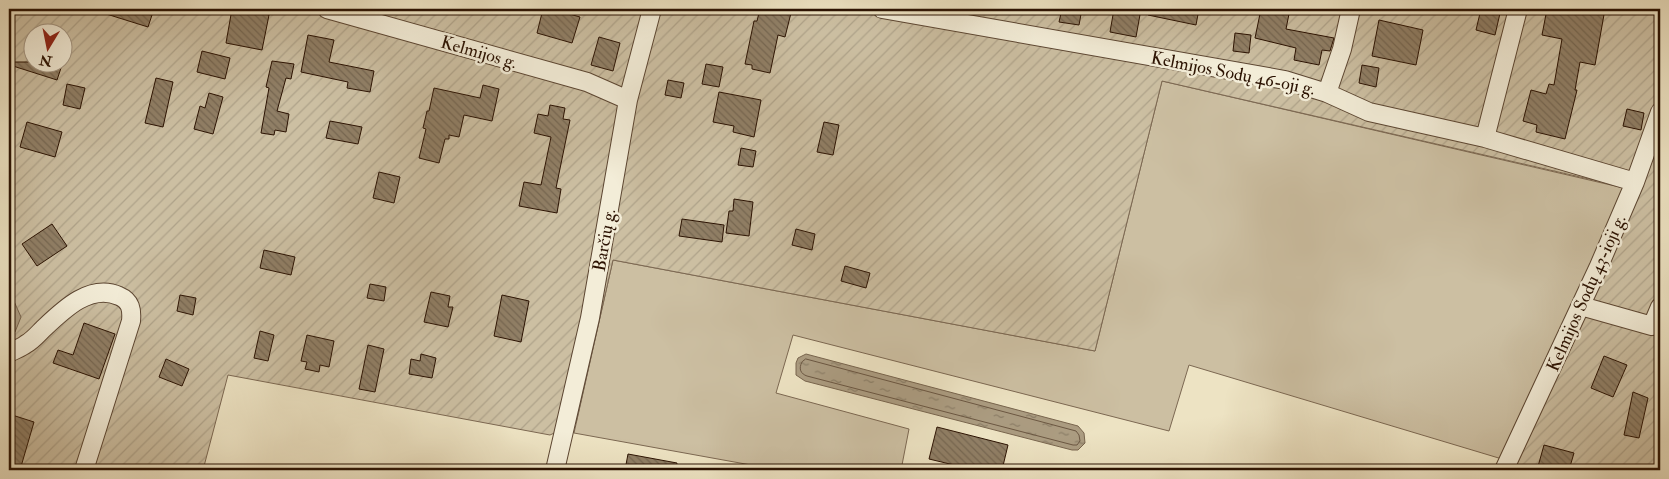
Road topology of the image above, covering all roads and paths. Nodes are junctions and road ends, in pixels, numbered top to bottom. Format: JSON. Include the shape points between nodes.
{"nodes":[{"id":1,"x":327,"y":9,"type":"edge"},
{"id":2,"x":652,"y":9,"type":"edge"},
{"id":3,"x":882,"y":9,"type":"edge"},
{"id":4,"x":1351,"y":9,"type":"edge"},
{"id":5,"x":1518,"y":9,"type":"edge"},
{"id":6,"x":1327,"y":93,"type":"junction"},
{"id":7,"x":628,"y":100,"type":"junction"},
{"id":8,"x":1660,"y":112,"type":"edge"},
{"id":9,"x":1486,"y":138,"type":"junction"},
{"id":10,"x":1635,"y":182,"type":"junction"},
{"id":11,"x":1581,"y":306,"type":"junction"},
{"id":12,"x":1660,"y":307,"type":"edge"},
{"id":13,"x":1656,"y":328,"type":"edge"},
{"id":14,"x":9,"y":353,"type":"edge"},
{"id":15,"x":84,"y":470,"type":"edge"},
{"id":16,"x":555,"y":470,"type":"edge"},
{"id":17,"x":1504,"y":470,"type":"edge"}],
"edges":[{"from":1,"to":7,"type":"street","name":"Kelmijos g.","via":[[587,82]]},
{"from":2,"to":7,"type":"street","name":"Barčių g."},
{"from":3,"to":6,"type":"street","name":"Kelmijos Sodų 46-oji g.","via":[[1285,80]]},
{"from":4,"to":6,"type":"street"},
{"from":5,"to":9,"type":"street"},
{"from":6,"to":9,"type":"street","name":"Kelmijos Sodų 46-oji g.","via":[[1369,112]]},
{"from":7,"to":16,"type":"street","name":"Barčių g.","via":[[590,318]]},
{"from":8,"to":10,"type":"street","name":"Kelmijos Sodų 43-ioji g."},
{"from":9,"to":10,"type":"street","name":"Kelmijos Sodų 46-oji g."},
{"from":10,"to":11,"type":"street","name":"Kelmijos Sodų 43-ioji g."},
{"from":11,"to":13,"type":"street"},
{"from":11,"to":17,"type":"street","name":"Kelmijos Sodų 43-ioji g."},
{"from":12,"to":13,"type":"street"},
{"from":14,"to":15,"type":"street","via":[[27,344],[72,303],[90,294],[114,294],[129,304],[131,322]]}]}
